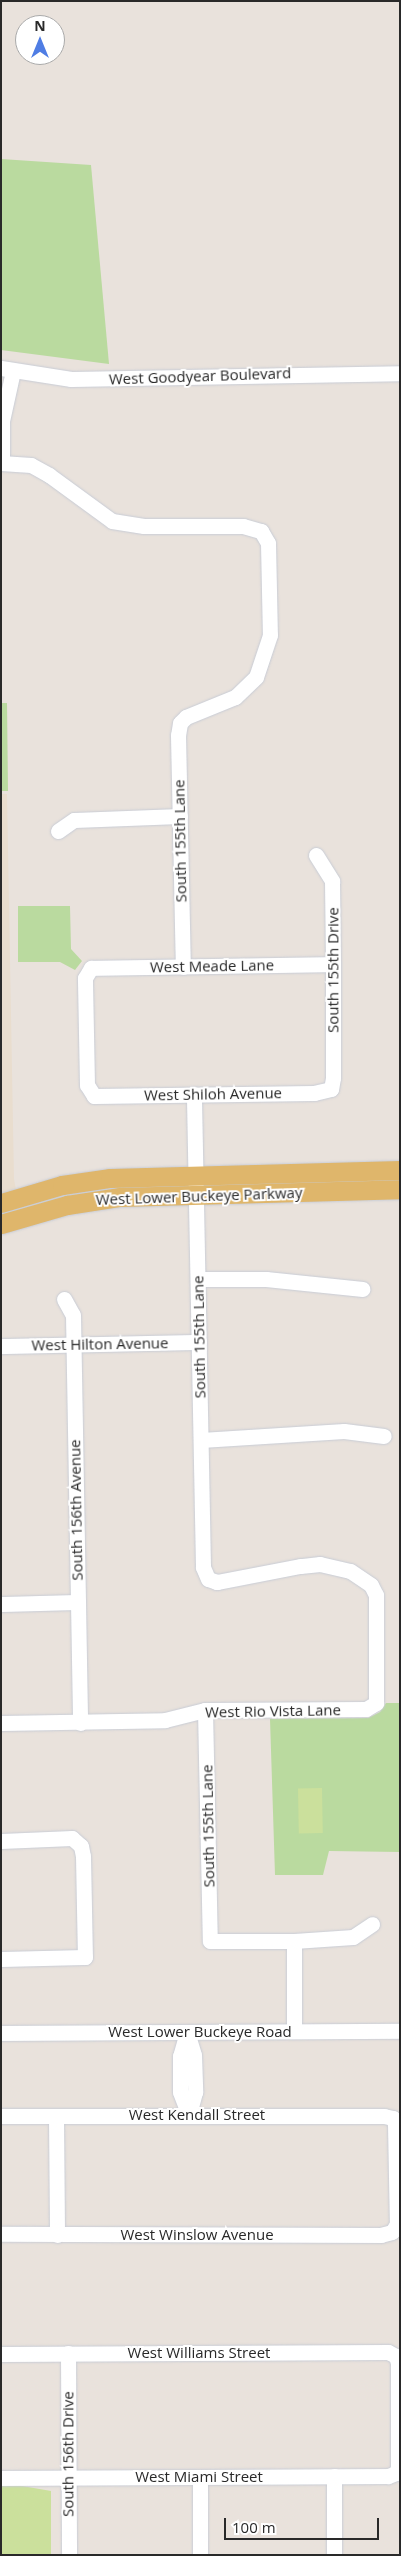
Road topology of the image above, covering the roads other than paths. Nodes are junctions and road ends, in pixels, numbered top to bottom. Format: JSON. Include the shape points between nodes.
{"nodes":[{"id":1,"x":7,"y":370,"type":"edge"},
{"id":2,"x":400,"y":373,"type":"edge"},
{"id":3,"x":2,"y":463,"type":"edge"},
{"id":4,"x":180,"y":816,"type":"junction"},
{"id":5,"x":58,"y":831,"type":"dead end"},
{"id":6,"x":316,"y":855,"type":"dead end"},
{"id":7,"x":333,"y":964,"type":"junction"},
{"id":8,"x":183,"y":967,"type":"junction"},
{"id":9,"x":331,"y":1089,"type":"joint"},
{"id":10,"x":194,"y":1094,"type":"junction"},
{"id":11,"x":94,"y":1096,"type":"joint"},
{"id":12,"x":400,"y":1170,"type":"edge"},
{"id":13,"x":195,"y":1175,"type":"junction"},
{"id":14,"x":400,"y":1190,"type":"edge"},
{"id":15,"x":196,"y":1194,"type":"junction"},
{"id":16,"x":1,"y":1203,"type":"edge"},
{"id":17,"x":1,"y":1224,"type":"edge"},
{"id":18,"x":198,"y":1279,"type":"junction"},
{"id":19,"x":362,"y":1288,"type":"dead end"},
{"id":20,"x":64,"y":1299,"type":"dead end"},
{"id":21,"x":199,"y":1342,"type":"junction"},
{"id":22,"x":74,"y":1345,"type":"junction"},
{"id":23,"x":1,"y":1346,"type":"edge"},
{"id":24,"x":384,"y":1436,"type":"dead end"},
{"id":25,"x":201,"y":1440,"type":"junction"},
{"id":26,"x":78,"y":1602,"type":"junction"},
{"id":27,"x":1,"y":1604,"type":"edge"},
{"id":28,"x":376,"y":1703,"type":"joint"},
{"id":29,"x":205,"y":1710,"type":"junction"},
{"id":30,"x":1,"y":1723,"type":"edge"},
{"id":31,"x":80,"y":1723,"type":"junction"},
{"id":32,"x":1,"y":1841,"type":"edge"},
{"id":33,"x":372,"y":1924,"type":"dead end"},
{"id":34,"x":294,"y":1941,"type":"junction"},
{"id":35,"x":1,"y":1959,"type":"edge"},
{"id":36,"x":294,"y":2031,"type":"junction"},
{"id":37,"x":400,"y":2031,"type":"edge"},
{"id":38,"x":187,"y":2032,"type":"junction"},
{"id":39,"x":1,"y":2033,"type":"edge"},
{"id":40,"x":189,"y":2115,"type":"junction"},
{"id":41,"x":1,"y":2116,"type":"edge"},
{"id":42,"x":56,"y":2116,"type":"junction"},
{"id":43,"x":392,"y":2232,"type":"joint"},
{"id":44,"x":1,"y":2234,"type":"edge"},
{"id":45,"x":57,"y":2235,"type":"junction"},
{"id":46,"x":1,"y":2354,"type":"edge"},
{"id":47,"x":68,"y":2354,"type":"junction"},
{"id":48,"x":396,"y":2473,"type":"joint"},
{"id":49,"x":334,"y":2476,"type":"junction"},
{"id":50,"x":69,"y":2477,"type":"junction"},
{"id":51,"x":200,"y":2477,"type":"junction"},
{"id":52,"x":1,"y":2478,"type":"edge"},
{"id":53,"x":69,"y":2555,"type":"edge"},
{"id":54,"x":200,"y":2555,"type":"edge"},
{"id":55,"x":334,"y":2555,"type":"edge"}],
"edges":[{"from":1,"to":2,"type":"street","name":"West Goodyear Boulevard","via":[[54,377],[103,379]]},
{"from":1,"to":3,"type":"street"},
{"from":3,"to":4,"type":"street","name":"South 155th Lane","via":[[31,465],[112,521],[144,526],[243,526],[260,531],[268,544],[270,635],[256,677],[235,697],[180,722]]},
{"from":4,"to":5,"type":"street","via":[[74,820]]},
{"from":4,"to":8,"type":"street","name":"South 155th Lane"},
{"from":6,"to":7,"type":"street","name":"South 155th Drive","via":[[332,881]]},
{"from":7,"to":8,"type":"street","name":"West Meade Lane"},
{"from":7,"to":9,"type":"street","name":"South 155th Drive"},
{"from":8,"to":11,"type":"street","name":"West Meade Lane","via":[[91,968],[85,978],[87,1085]]},
{"from":9,"to":10,"type":"street","name":"West Shiloh Avenue","via":[[314,1093]]},
{"from":10,"to":11,"type":"street","name":"West Shiloh Avenue"},
{"from":10,"to":13,"type":"street","name":"South 155th Lane"},
{"from":12,"to":13,"type":"main road","name":"West Lower Buckeye Parkway"},
{"from":13,"to":15,"type":"street","name":"South 155th Lane"},
{"from":13,"to":16,"type":"main road","name":"West Lower Buckeye Parkway","via":[[91,1180]]},
{"from":14,"to":15,"type":"main road","name":"West Lower Buckeye Parkway"},
{"from":15,"to":17,"type":"main road","name":"West Lower Buckeye Parkway","via":[[96,1200]]},
{"from":15,"to":18,"type":"street","name":"South 155th Lane"},
{"from":18,"to":19,"type":"street","via":[[266,1279]]},
{"from":18,"to":21,"type":"street","name":"South 155th Lane"},
{"from":20,"to":22,"type":"street","name":"South 156th Avenue","via":[[73,1315]]},
{"from":21,"to":22,"type":"street","name":"West Hilton Avenue"},
{"from":21,"to":25,"type":"street","name":"South 155th Lane"},
{"from":22,"to":23,"type":"street","name":"West Hilton Avenue"},
{"from":22,"to":26,"type":"street","name":"South 156th Avenue"},
{"from":24,"to":25,"type":"street","via":[[344,1431]]},
{"from":25,"to":28,"type":"street","name":"South 155th Lane","via":[[203,1567],[208,1579],[217,1582],[320,1564],[350,1571],[370,1585],[376,1595]]},
{"from":26,"to":27,"type":"street"},
{"from":26,"to":31,"type":"street","name":"South 156th Avenue"},
{"from":28,"to":29,"type":"street","name":"West Rio Vista Lane","via":[[366,1710]]},
{"from":29,"to":31,"type":"street","name":"West Rio Vista Lane","via":[[165,1720]]},
{"from":29,"to":34,"type":"street","name":"South 155th Lane","via":[[210,1941]]},
{"from":30,"to":31,"type":"street"},
{"from":32,"to":35,"type":"street","via":[[72,1838],[81,1846],[85,1957]]},
{"from":33,"to":34,"type":"street","via":[[353,1937]]},
{"from":34,"to":36,"type":"street"},
{"from":36,"to":37,"type":"street","name":"West Lower Buckeye Road"},
{"from":36,"to":38,"type":"street","name":"West Lower Buckeye Road"},
{"from":38,"to":39,"type":"street","name":"West Lower Buckeye Road"},
{"from":38,"to":40,"type":"street","via":[[180,2056],[180,2092]]},
{"from":40,"to":42,"type":"street","name":"West Kendall Street"},
{"from":40,"to":43,"type":"street","name":"West Kendall Street","via":[[393,2118],[397,2224]]},
{"from":41,"to":42,"type":"street","name":"West Kendall Street"},
{"from":42,"to":45,"type":"street"},
{"from":43,"to":45,"type":"street","name":"West Winslow Avenue"},
{"from":44,"to":45,"type":"street","name":"West Winslow Avenue"},
{"from":46,"to":47,"type":"street","name":"West Williams Street"},
{"from":47,"to":48,"type":"street","name":"West Williams Street","via":[[388,2352],[396,2356],[398,2363]]},
{"from":47,"to":50,"type":"street","name":"South 156th Drive"},
{"from":48,"to":49,"type":"street","name":"West Miami Street","via":[[388,2476]]},
{"from":49,"to":51,"type":"street","name":"West Miami Street"},
{"from":49,"to":55,"type":"street"},
{"from":50,"to":51,"type":"street","name":"West Miami Street"},
{"from":50,"to":52,"type":"street","name":"West Miami Street"},
{"from":50,"to":53,"type":"street","name":"South 156th Drive"},
{"from":51,"to":54,"type":"street"}]}
